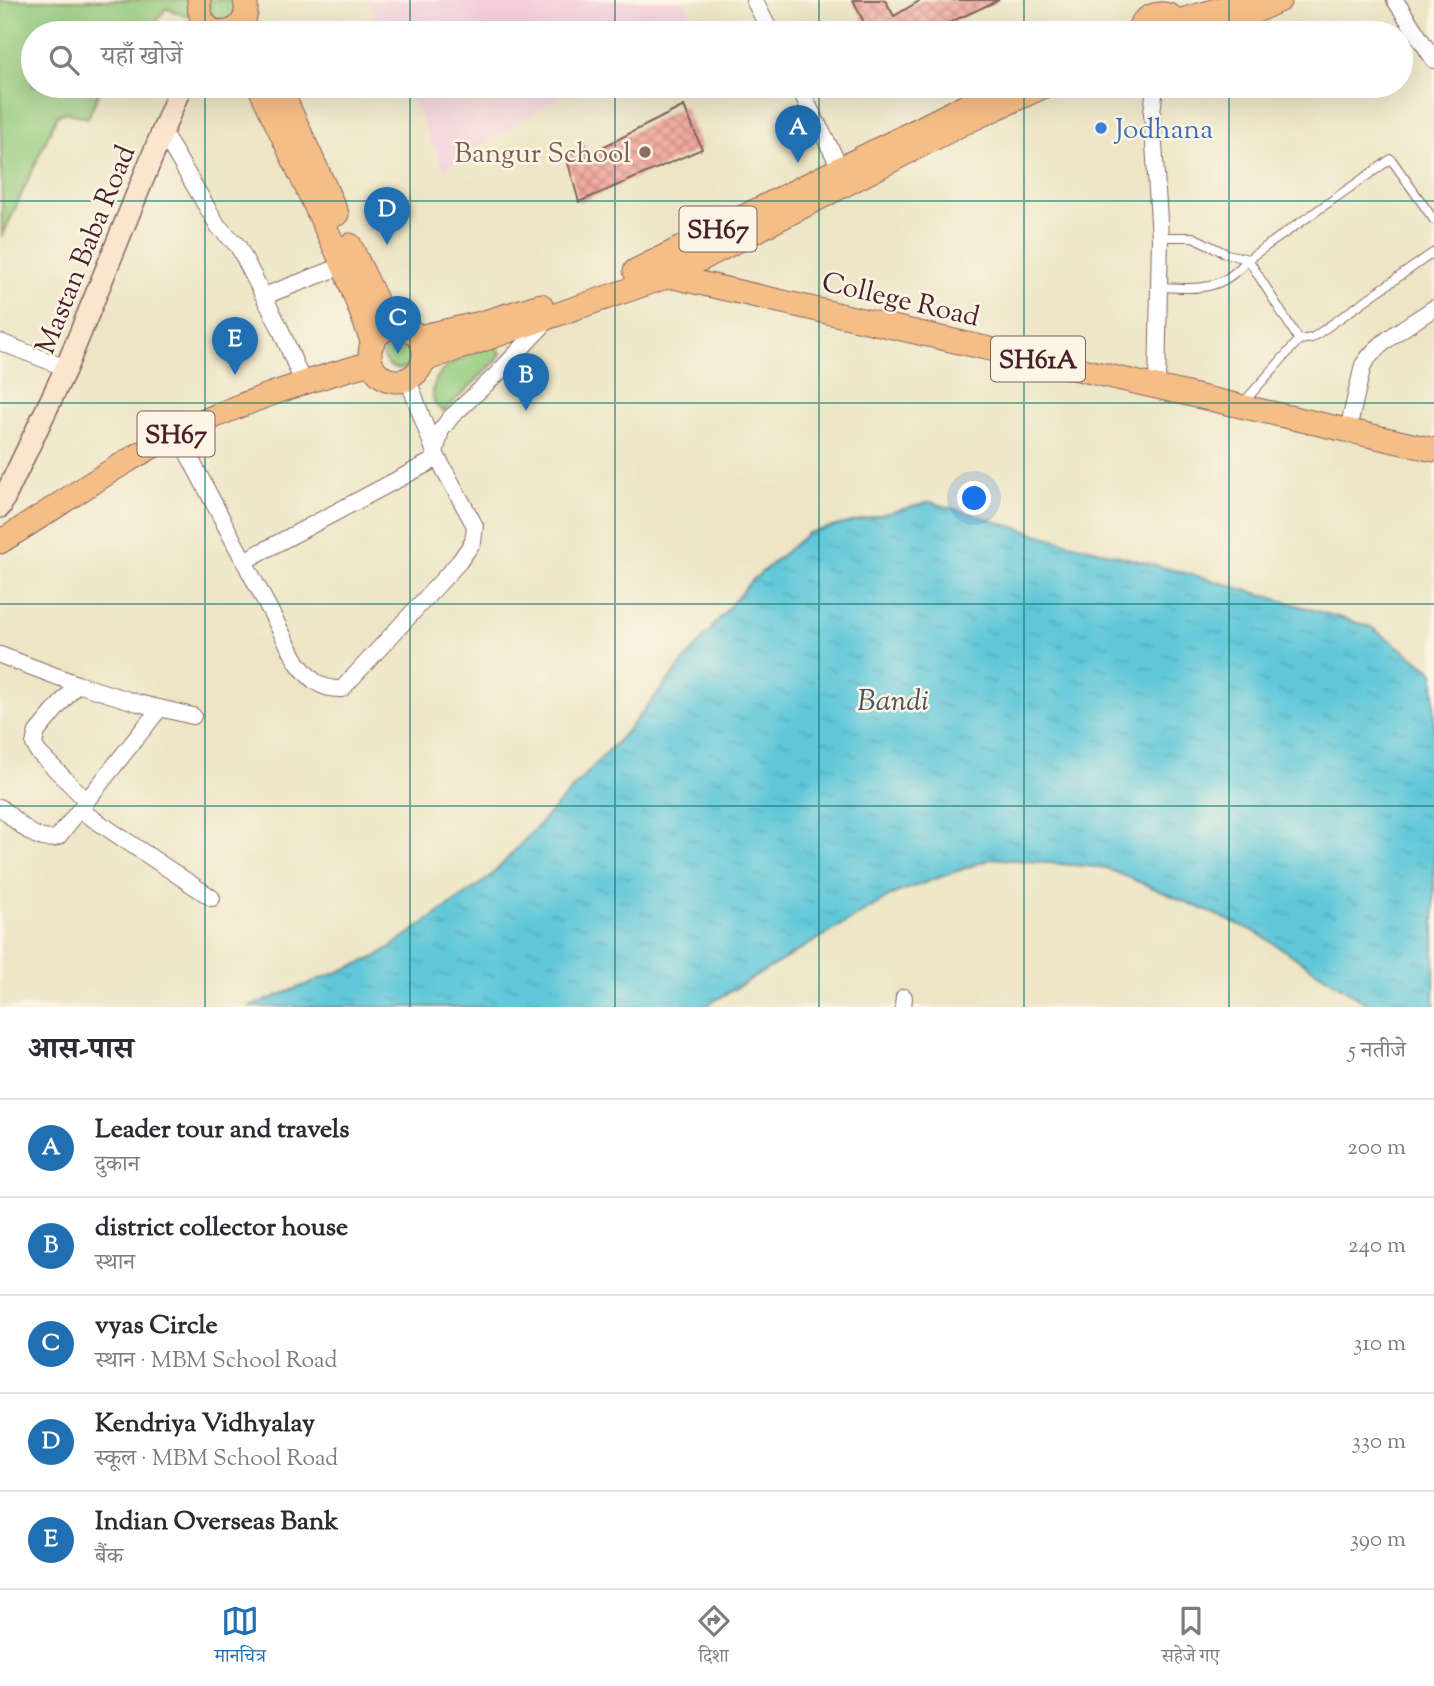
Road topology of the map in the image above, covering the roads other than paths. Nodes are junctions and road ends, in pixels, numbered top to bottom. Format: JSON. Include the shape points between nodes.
{"nodes":[{"id":1,"x":754,"y":0,"type":"edge"},
{"id":2,"x":1243,"y":0,"type":"edge"},
{"id":3,"x":1280,"y":0,"type":"edge"},
{"id":4,"x":1395,"y":0,"type":"edge"},
{"id":5,"x":765,"y":21,"type":"edge"},
{"id":6,"x":1170,"y":21,"type":"edge"},
{"id":7,"x":1234,"y":21,"type":"edge"},
{"id":8,"x":1409,"y":21,"type":"edge"},
{"id":9,"x":1413,"y":28,"type":"edge"},
{"id":10,"x":1434,"y":60,"type":"edge"},
{"id":11,"x":176,"y":98,"type":"edge"},
{"id":12,"x":265,"y":98,"type":"edge"},
{"id":13,"x":284,"y":98,"type":"edge"},
{"id":14,"x":804,"y":98,"type":"edge"},
{"id":15,"x":981,"y":98,"type":"edge"},
{"id":16,"x":1018,"y":98,"type":"edge"},
{"id":17,"x":1154,"y":98,"type":"edge"},
{"id":18,"x":162,"y":131,"type":"junction"},
{"id":19,"x":840,"y":167,"type":"junction"},
{"id":20,"x":1434,"y":220,"type":"edge"},
{"id":21,"x":1160,"y":237,"type":"junction"},
{"id":22,"x":1434,"y":252,"type":"edge"},
{"id":23,"x":1248,"y":259,"type":"junction"},
{"id":24,"x":351,"y":263,"type":"junction"},
{"id":25,"x":643,"y":268,"type":"junction"},
{"id":26,"x":668,"y":276,"type":"junction"},
{"id":27,"x":1159,"y":287,"type":"junction"},
{"id":28,"x":264,"y":296,"type":"junction"},
{"id":29,"x":1434,"y":308,"type":"edge"},
{"id":30,"x":550,"y":318,"type":"junction"},
{"id":31,"x":418,"y":337,"type":"junction"},
{"id":32,"x":1299,"y":340,"type":"junction"},
{"id":33,"x":0,"y":342,"type":"edge"},
{"id":34,"x":377,"y":344,"type":"junction"},
{"id":35,"x":424,"y":360,"type":"junction"},
{"id":36,"x":66,"y":368,"type":"junction"},
{"id":37,"x":408,"y":379,"type":"junction"},
{"id":38,"x":303,"y":383,"type":"junction"},
{"id":39,"x":1157,"y":386,"type":"junction"},
{"id":40,"x":1240,"y":406,"type":"junction"},
{"id":41,"x":1348,"y":430,"type":"junction"},
{"id":42,"x":177,"y":433,"type":"junction"},
{"id":43,"x":1433,"y":443,"type":"edge"},
{"id":44,"x":436,"y":455,"type":"junction"},
{"id":45,"x":0,"y":507,"type":"edge"},
{"id":46,"x":0,"y":542,"type":"edge"},
{"id":47,"x":244,"y":561,"type":"junction"},
{"id":48,"x":0,"y":655,"type":"edge"},
{"id":49,"x":77,"y":684,"type":"junction"},
{"id":50,"x":160,"y":708,"type":"junction"},
{"id":51,"x":192,"y":716,"type":"dead end"},
{"id":52,"x":84,"y":805,"type":"junction"},
{"id":53,"x":0,"y":807,"type":"edge"},
{"id":54,"x":212,"y":898,"type":"dead end"}],
"edges":[{"from":1,"to":5,"type":"street"},
{"from":2,"to":6,"type":"main road"},
{"from":3,"to":7,"type":"main road"},
{"from":4,"to":8,"type":"street"},
{"from":9,"to":10,"type":"street"},
{"from":11,"to":18,"type":"street","name":"Mastan Baba Road"},
{"from":12,"to":24,"type":"main road"},
{"from":13,"to":24,"type":"main road"},
{"from":14,"to":19,"type":"street"},
{"from":15,"to":19,"type":"main road","number":"SH67"},
{"from":16,"to":26,"type":"main road","number":"SH67"},
{"from":17,"to":21,"type":"street"},
{"from":18,"to":28,"type":"street","via":[[218,226],[238,246]]},
{"from":18,"to":36,"type":"street","name":"Mastan Baba Road"},
{"from":19,"to":25,"type":"main road","number":"SH67"},
{"from":20,"to":23,"type":"lane","via":[[1391,159]]},
{"from":21,"to":23,"type":"lane","via":[[1193,237]]},
{"from":21,"to":27,"type":"street"},
{"from":22,"to":32,"type":"lane","via":[[1312,338]]},
{"from":23,"to":27,"type":"lane","via":[[1237,272],[1207,288]]},
{"from":23,"to":32,"type":"lane"},
{"from":24,"to":28,"type":"street"},
{"from":24,"to":34,"type":"main road"},
{"from":25,"to":26,"type":"main road","name":"College Road","number":"SH61A"},
{"from":25,"to":31,"type":"main road","number":"SH67","via":[[550,302]]},
{"from":26,"to":30,"type":"main road","number":"SH67"},
{"from":26,"to":39,"type":"main road","name":"College Road","number":"SH61A"},
{"from":27,"to":39,"type":"street"},
{"from":28,"to":38,"type":"street"},
{"from":29,"to":41,"type":"street","via":[[1368,357]]},
{"from":30,"to":35,"type":"main road","number":"SH67"},
{"from":30,"to":44,"type":"street","via":[[451,417],[441,430]]},
{"from":31,"to":34,"type":"main road","via":[[405,328]]},
{"from":31,"to":35,"type":"main road"},
{"from":32,"to":40,"type":"lane"},
{"from":33,"to":36,"type":"street"},
{"from":34,"to":37,"type":"main road","via":[[379,375],[393,381]]},
{"from":34,"to":38,"type":"main road","number":"SH67"},
{"from":35,"to":37,"type":"main road"},
{"from":36,"to":45,"type":"street","name":"Mastan Baba Road"},
{"from":37,"to":44,"type":"street"},
{"from":38,"to":42,"type":"main road","number":"SH67"},
{"from":39,"to":40,"type":"main road","name":"College Road","number":"SH61A"},
{"from":40,"to":41,"type":"main road","name":"College Road","number":"SH61A"},
{"from":41,"to":43,"type":"main road","name":"College Road","number":"SH61A"},
{"from":42,"to":46,"type":"main road","number":"SH67"},
{"from":42,"to":47,"type":"street"},
{"from":44,"to":47,"type":"street"},
{"from":44,"to":47,"type":"street","via":[[470,514],[475,526],[473,542],[342,689],[328,690],[297,662]]},
{"from":48,"to":49,"type":"street"},
{"from":49,"to":50,"type":"street"},
{"from":49,"to":52,"type":"street","via":[[37,732],[34,744]]},
{"from":50,"to":51,"type":"street"},
{"from":50,"to":52,"type":"street"},
{"from":52,"to":53,"type":"street","via":[[53,839],[36,835]]},
{"from":52,"to":54,"type":"street"}]}
